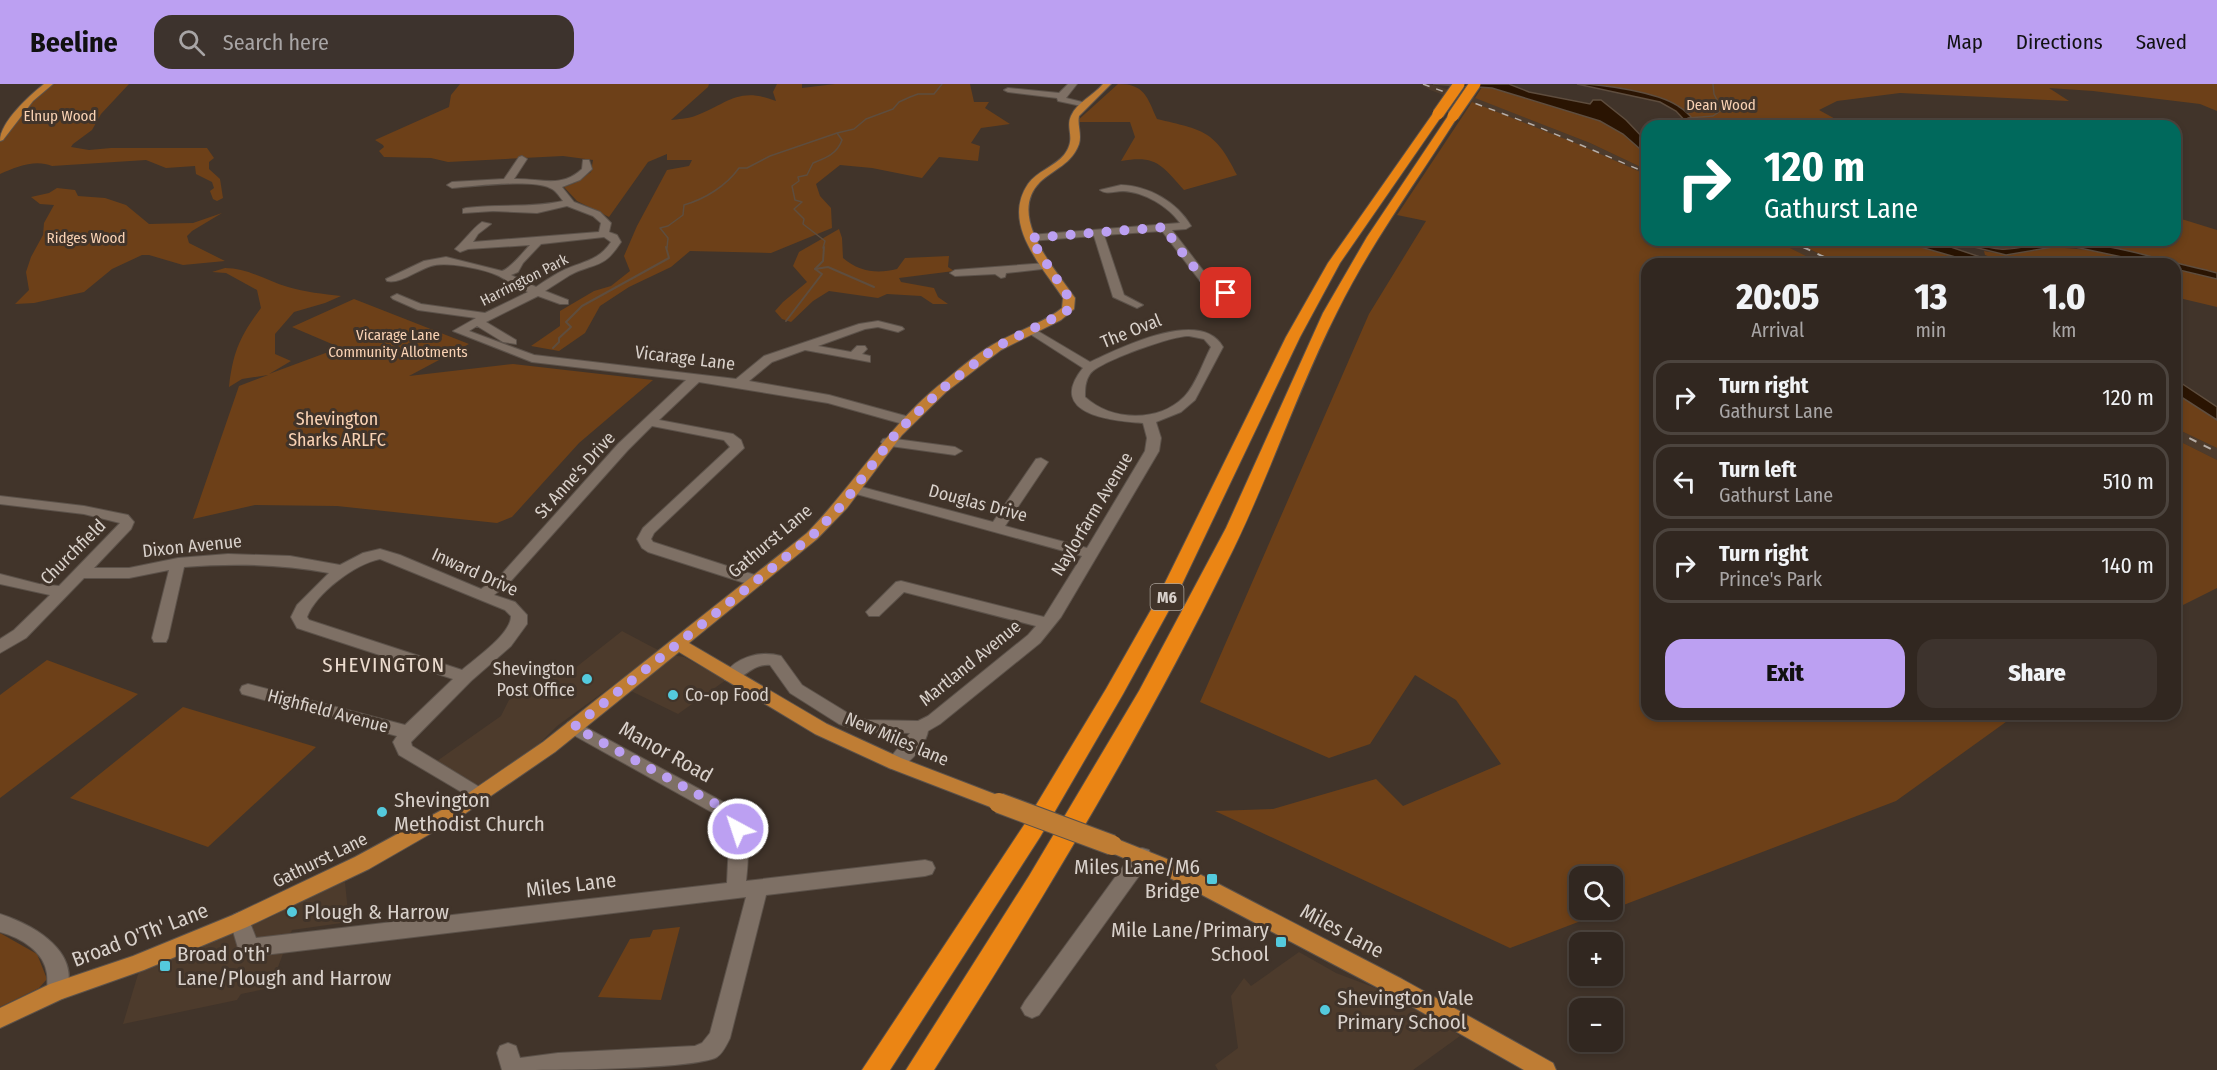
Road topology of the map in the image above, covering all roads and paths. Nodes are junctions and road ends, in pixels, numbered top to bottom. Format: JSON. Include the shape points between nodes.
{"nodes":[{"id":1,"x":49,"y":84,"type":"edge"},
{"id":2,"x":1073,"y":84,"type":"edge"},
{"id":3,"x":1107,"y":84,"type":"edge"},
{"id":4,"x":1459,"y":84,"type":"edge"},
{"id":5,"x":1475,"y":84,"type":"edge"},
{"id":6,"x":1008,"y":90,"type":"dead end"},
{"id":7,"x":1062,"y":96,"type":"junction"},
{"id":8,"x":1083,"y":105,"type":"junction"},
{"id":9,"x":1445,"y":115,"type":"junction"},
{"id":10,"x":0,"y":138,"type":"edge"},
{"id":11,"x":534,"y":158,"type":"dead end"},
{"id":12,"x":586,"y":162,"type":"dead end"},
{"id":13,"x":506,"y":183,"type":"junction"},
{"id":14,"x":452,"y":185,"type":"dead end"},
{"id":15,"x":556,"y":186,"type":"junction"},
{"id":16,"x":1105,"y":190,"type":"dead end"},
{"id":17,"x":569,"y":203,"type":"junction"},
{"id":18,"x":466,"y":211,"type":"dead end"},
{"id":19,"x":486,"y":224,"type":"dead end"},
{"id":20,"x":1166,"y":227,"type":"junction"},
{"id":21,"x":1098,"y":233,"type":"junction"},
{"id":22,"x":604,"y":234,"type":"junction"},
{"id":23,"x":1030,"y":238,"type":"junction"},
{"id":24,"x":538,"y":241,"type":"junction"},
{"id":25,"x":455,"y":253,"type":"junction"},
{"id":26,"x":1047,"y":266,"type":"junction"},
{"id":27,"x":503,"y":274,"type":"junction"},
{"id":28,"x":952,"y":275,"type":"dead end"},
{"id":29,"x":391,"y":279,"type":"dead end"},
{"id":30,"x":537,"y":291,"type":"junction"},
{"id":31,"x":1215,"y":294,"type":"dead end"},
{"id":32,"x":397,"y":297,"type":"dead end"},
{"id":33,"x":564,"y":302,"type":"dead end"},
{"id":34,"x":1137,"y":305,"type":"dead end"},
{"id":35,"x":480,"y":319,"type":"junction"},
{"id":36,"x":898,"y":329,"type":"dead end"},
{"id":37,"x":1031,"y":330,"type":"junction"},
{"id":38,"x":459,"y":331,"type":"joint"},
{"id":39,"x":519,"y":344,"type":"dead end"},
{"id":40,"x":804,"y":347,"type":"junction"},
{"id":41,"x":860,"y":355,"type":"dead end"},
{"id":42,"x":1090,"y":367,"type":"junction"},
{"id":43,"x":696,"y":378,"type":"junction"},
{"id":44,"x":739,"y":383,"type":"junction"},
{"id":45,"x":1149,"y":420,"type":"junction"},
{"id":46,"x":908,"y":421,"type":"junction"},
{"id":47,"x":650,"y":422,"type":"junction"},
{"id":48,"x":888,"y":442,"type":"junction"},
{"id":49,"x":958,"y":452,"type":"dead end"},
{"id":50,"x":1041,"y":462,"type":"dead end"},
{"id":51,"x":854,"y":489,"type":"junction"},
{"id":52,"x":2,"y":503,"type":"edge"},
{"id":53,"x":996,"y":528,"type":"junction"},
{"id":54,"x":1091,"y":554,"type":"junction"},
{"id":55,"x":178,"y":563,"type":"junction"},
{"id":56,"x":342,"y":570,"type":"junction"},
{"id":57,"x":80,"y":573,"type":"junction"},
{"id":58,"x":0,"y":579,"type":"edge"},
{"id":59,"x":756,"y":581,"type":"junction"},
{"id":60,"x":63,"y":591,"type":"junction"},
{"id":61,"x":482,"y":597,"type":"junction"},
{"id":62,"x":874,"y":612,"type":"dead end"},
{"id":63,"x":1046,"y":623,"type":"junction"},
{"id":64,"x":161,"y":638,"type":"dead end"},
{"id":65,"x":678,"y":644,"type":"junction"},
{"id":66,"x":0,"y":647,"type":"edge"},
{"id":67,"x":731,"y":676,"type":"junction"},
{"id":68,"x":465,"y":677,"type":"junction"},
{"id":69,"x":248,"y":690,"type":"dead end"},
{"id":70,"x":574,"y":727,"type":"junction"},
{"id":71,"x":920,"y":727,"type":"junction"},
{"id":72,"x":408,"y":732,"type":"junction"},
{"id":73,"x":895,"y":763,"type":"junction"},
{"id":74,"x":480,"y":796,"type":"junction"},
{"id":75,"x":1112,"y":845,"type":"joint"},
{"id":76,"x":1142,"y":856,"type":"junction"},
{"id":77,"x":925,"y":868,"type":"dead end"},
{"id":78,"x":758,"y":888,"type":"junction"},
{"id":79,"x":736,"y":890,"type":"junction"},
{"id":80,"x":240,"y":921,"type":"junction"},
{"id":81,"x":0,"y":923,"type":"edge"},
{"id":82,"x":57,"y":991,"type":"junction"},
{"id":83,"x":1032,"y":1008,"type":"dead end"},
{"id":84,"x":0,"y":1018,"type":"edge"},
{"id":85,"x":511,"y":1064,"type":"edge"},
{"id":86,"x":634,"y":1065,"type":"edge"},
{"id":87,"x":875,"y":1070,"type":"edge"},
{"id":88,"x":919,"y":1070,"type":"edge"},
{"id":89,"x":1545,"y":1070,"type":"edge"}],
"edges":[{"from":1,"to":10,"type":"main road","via":[[30,99]]},
{"from":2,"to":7,"type":"street"},
{"from":3,"to":8,"type":"main road"},
{"from":4,"to":9,"type":"highway","number":"M6","bridge":true},
{"from":5,"to":9,"type":"highway","number":"M6","bridge":true},
{"from":6,"to":7,"type":"street"},
{"from":7,"to":8,"type":"street","via":[[1066,102]]},
{"from":8,"to":23,"type":"main road","name":"Gathurst Lane","via":[[1074,117],[1076,137],[1066,158],[1038,179],[1025,197],[1024,220]]},
{"from":9,"to":87,"type":"highway","number":"M6","via":[[1334,263],[1298,327],[1165,601],[1113,694],[1032,831]]},
{"from":9,"to":88,"type":"highway","number":"M6","via":[[1348,279],[1219,561],[1137,711],[1061,844]]},
{"from":11,"to":13,"type":"street","via":[[517,159]]},
{"from":12,"to":15,"type":"street","via":[[586,171]]},
{"from":13,"to":14,"type":"street"},
{"from":13,"to":15,"type":"street"},
{"from":15,"to":17,"type":"street"},
{"from":16,"to":20,"type":"street","via":[[1124,188],[1143,193],[1177,213],[1186,226]]},
{"from":17,"to":18,"type":"street","via":[[537,210]]},
{"from":17,"to":22,"type":"street","name":"Harrington Park","via":[[601,216],[606,223]]},
{"from":19,"to":25,"type":"street"},
{"from":20,"to":21,"type":"street"},
{"from":20,"to":31,"type":"street"},
{"from":21,"to":23,"type":"street"},
{"from":21,"to":34,"type":"street","via":[[1119,297]]},
{"from":22,"to":24,"type":"street"},
{"from":22,"to":30,"type":"street","name":"Harrington Park","via":[[616,242],[604,258],[568,272]]},
{"from":23,"to":26,"type":"main road","name":"Gathurst Lane"},
{"from":24,"to":25,"type":"street"},
{"from":24,"to":27,"type":"street","via":[[519,257],[514,270]]},
{"from":25,"to":27,"type":"street"},
{"from":25,"to":29,"type":"street"},
{"from":26,"to":28,"type":"street"},
{"from":26,"to":37,"type":"main road","name":"Gathurst Lane","via":[[1069,298],[1070,306],[1062,315]]},
{"from":27,"to":30,"type":"street"},
{"from":30,"to":33,"type":"street"},
{"from":30,"to":35,"type":"street","name":"Harrington Park"},
{"from":32,"to":35,"type":"street","via":[[427,310],[447,314],[470,312]]},
{"from":35,"to":38,"type":"street","name":"Harrington Park"},
{"from":35,"to":39,"type":"street","via":[[497,336]]},
{"from":36,"to":40,"type":"street","via":[[868,324]]},
{"from":37,"to":42,"type":"street","name":"The Oval"},
{"from":37,"to":46,"type":"main road","name":"Gathurst Lane","via":[[977,361]]},
{"from":38,"to":43,"type":"street","name":"Vicarage Lane","via":[[532,358]]},
{"from":40,"to":41,"type":"street"},
{"from":40,"to":44,"type":"street","via":[[764,361]]},
{"from":42,"to":45,"type":"street","name":"The Oval","via":[[1078,390],[1079,398],[1087,406],[1106,416]]},
{"from":42,"to":45,"type":"street","name":"The Oval","via":[[1174,333],[1196,333],[1213,340],[1217,350],[1191,397],[1177,409]]},
{"from":43,"to":44,"type":"street","name":"Vicarage Lane"},
{"from":43,"to":47,"type":"street","name":"St Anne's Drive"},
{"from":44,"to":46,"type":"street","name":"Vicarage Lane","via":[[829,399]]},
{"from":45,"to":54,"type":"street","name":"Naylorfarm Avenue","via":[[1154,438],[1152,451]]},
{"from":46,"to":48,"type":"main road","name":"Gathurst Lane"},
{"from":47,"to":59,"type":"street","via":[[728,437],[736,442],[737,448],[648,531],[644,539],[647,545]]},
{"from":47,"to":61,"type":"street","name":"St Anne's Drive","via":[[522,561]]},
{"from":48,"to":49,"type":"street"},
{"from":48,"to":51,"type":"main road","name":"Gathurst Lane"},
{"from":50,"to":53,"type":"street"},
{"from":51,"to":53,"type":"street","name":"Douglas Drive"},
{"from":51,"to":59,"type":"main road","name":"Gathurst Lane","via":[[812,536]]},
{"from":52,"to":57,"type":"street","name":"Churchfield","via":[[84,510],[127,519],[124,529]]},
{"from":53,"to":54,"type":"street","name":"Douglas Drive"},
{"from":54,"to":63,"type":"street","name":"Naylorfarm Avenue"},
{"from":55,"to":56,"type":"street","name":"Dixon Avenue","via":[[259,559],[305,562]]},
{"from":55,"to":57,"type":"street","name":"Dixon Avenue","via":[[129,573]]},
{"from":55,"to":64,"type":"street"},
{"from":56,"to":61,"type":"street","name":"Inward Drive","via":[[366,556],[388,555]]},
{"from":56,"to":68,"type":"street","name":"Inward Drive","via":[[302,609],[299,617],[303,624]]},
{"from":57,"to":60,"type":"street","name":"Churchfield"},
{"from":58,"to":60,"type":"street"},
{"from":59,"to":65,"type":"main road","name":"Gathurst Lane"},
{"from":60,"to":66,"type":"street","name":"Churchfield","via":[[20,634]]},
{"from":61,"to":68,"type":"street","name":"Inward Drive","via":[[510,606],[519,615],[519,624],[505,642]]},
{"from":62,"to":63,"type":"street","via":[[901,586]]},
{"from":63,"to":71,"type":"street","name":"Martland Avenue","via":[[1034,639],[934,720]]},
{"from":65,"to":67,"type":"main road","name":"New Miles lane"},
{"from":65,"to":70,"type":"main road","name":"Gathurst Lane"},
{"from":67,"to":71,"type":"street","name":"Martland Avenue","via":[[758,658],[775,660],[796,689],[845,720],[866,726]]},
{"from":67,"to":73,"type":"main road","name":"New Miles lane","via":[[821,729]]},
{"from":68,"to":72,"type":"street"},
{"from":69,"to":72,"type":"street","name":"Highfield Avenue"},
{"from":70,"to":74,"type":"main road","name":"Gathurst Lane"},
{"from":70,"to":79,"type":"street","name":"Manor Road","via":[[730,814],[739,841]]},
{"from":71,"to":73,"type":"street","via":[[918,740]]},
{"from":72,"to":74,"type":"street","name":"Highfield Avenue","via":[[402,742],[405,750]]},
{"from":73,"to":75,"type":"main road","name":"New Miles lane","bridge":true},
{"from":74,"to":80,"type":"main road","name":"Gathurst Lane","via":[[362,863]]},
{"from":75,"to":76,"type":"main road","name":"Miles Lane"},
{"from":76,"to":83,"type":"street"},
{"from":76,"to":89,"type":"main road","name":"Miles Lane","via":[[1277,924]]},
{"from":77,"to":78,"type":"street","name":"Miles Lane"},
{"from":78,"to":79,"type":"street","name":"Miles Lane"},
{"from":78,"to":86,"type":"street","via":[[716,1044],[696,1056]]},
{"from":79,"to":80,"type":"street","name":"Miles Lane","via":[[253,947],[245,942]]},
{"from":80,"to":82,"type":"main road","name":"Broad O'Th' Lane","via":[[137,964]]},
{"from":81,"to":82,"type":"street","via":[[38,939],[55,963]]},
{"from":82,"to":84,"type":"main road","name":"Broad O'Th' Lane"},
{"from":85,"to":86,"type":"street"}]}
